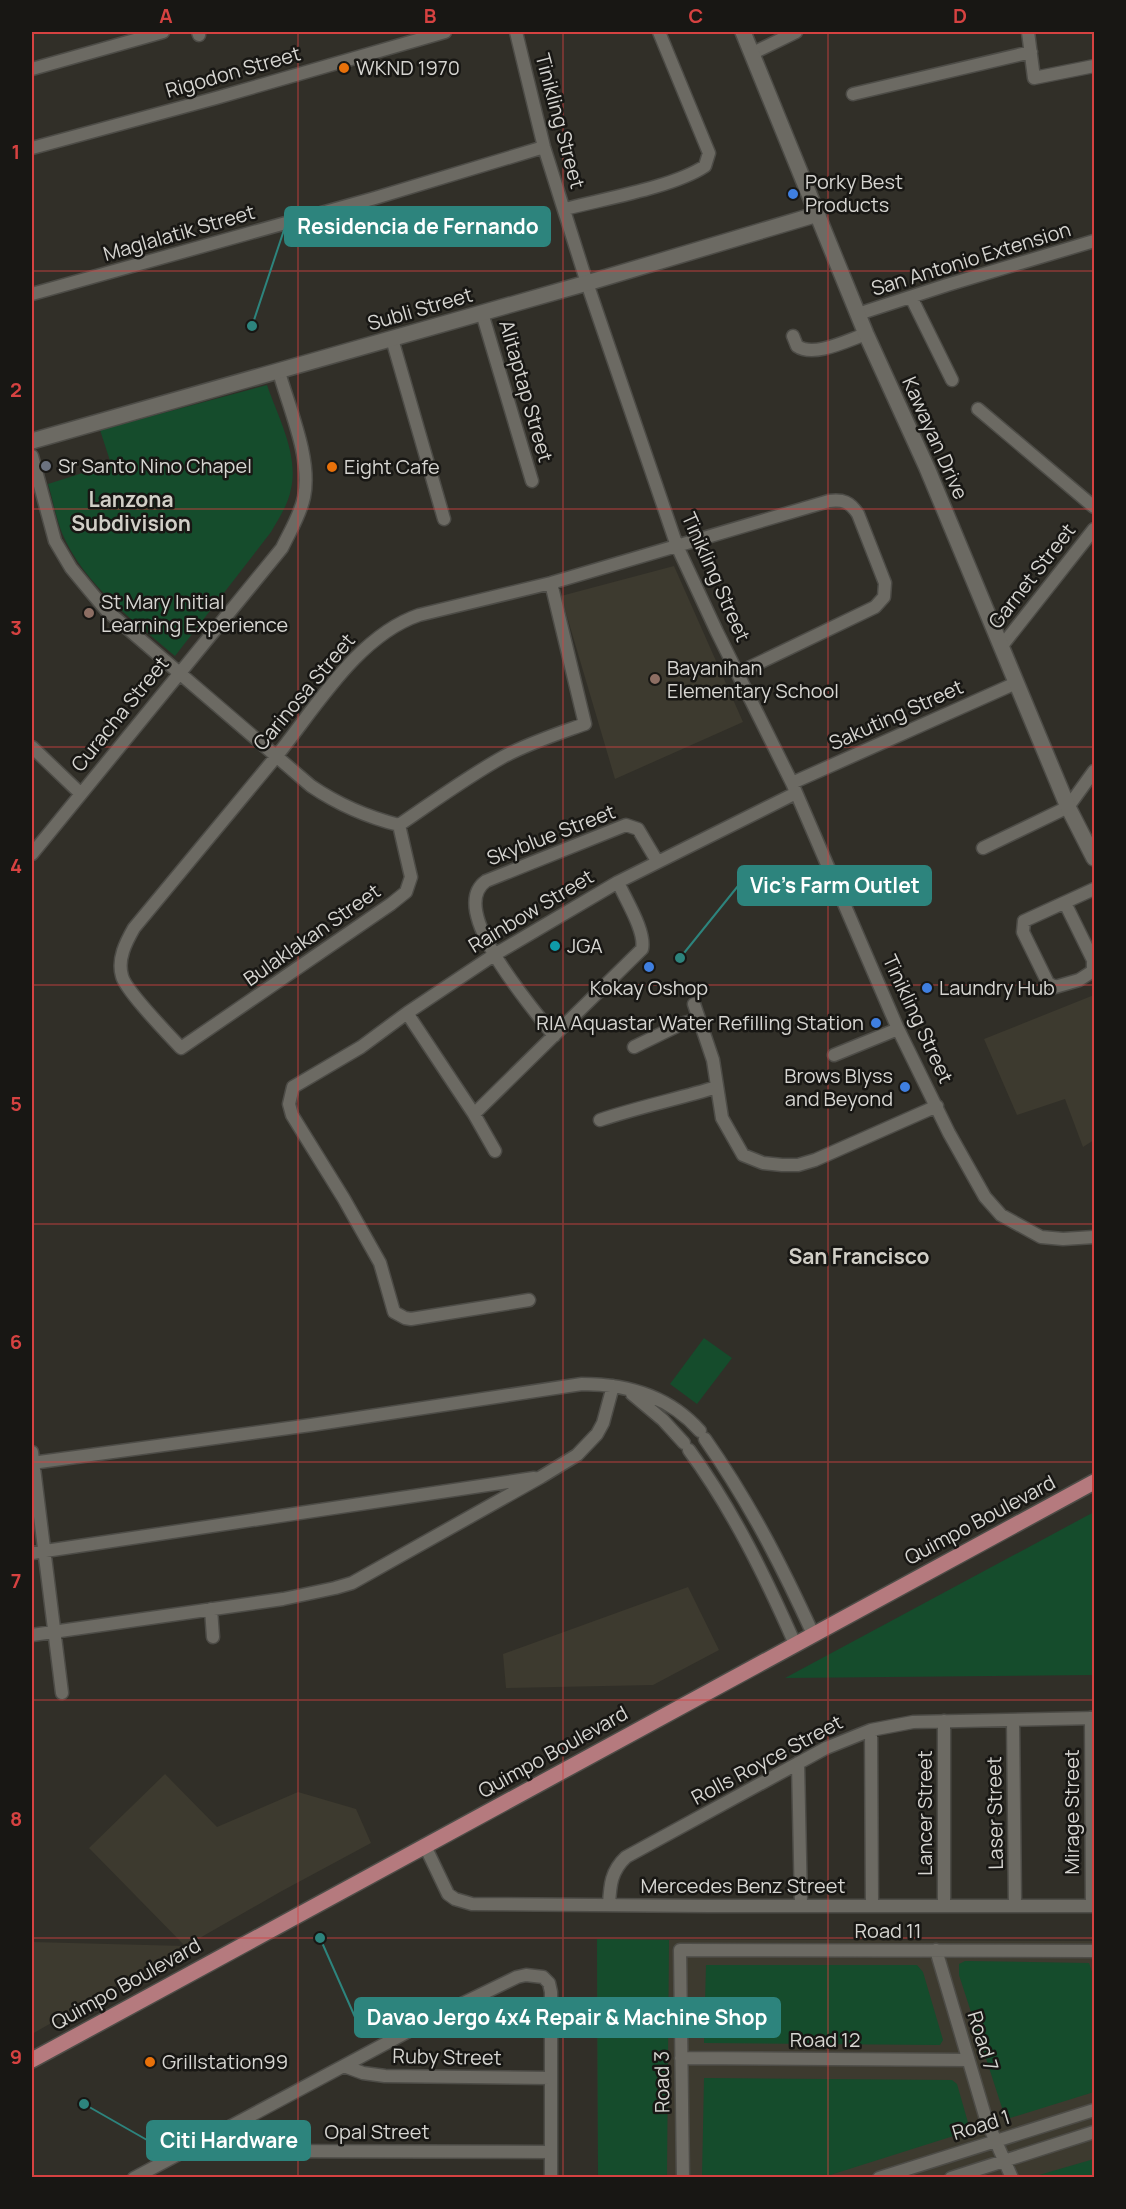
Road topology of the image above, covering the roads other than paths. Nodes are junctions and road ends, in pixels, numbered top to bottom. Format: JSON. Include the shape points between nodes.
{"nodes":[{"id":1,"x":163,"y":32,"type":"edge"},
{"id":2,"x":445,"y":32,"type":"edge"},
{"id":3,"x":516,"y":32,"type":"edge"},
{"id":4,"x":659,"y":32,"type":"edge"},
{"id":5,"x":743,"y":32,"type":"edge"},
{"id":6,"x":796,"y":32,"type":"edge"},
{"id":7,"x":1028,"y":32,"type":"edge"},
{"id":8,"x":1031,"y":52,"type":"junction"},
{"id":9,"x":753,"y":53,"type":"junction"},
{"id":10,"x":1095,"y":66,"type":"edge"},
{"id":11,"x":32,"y":69,"type":"edge"},
{"id":12,"x":853,"y":94,"type":"dead end"},
{"id":13,"x":544,"y":147,"type":"junction"},
{"id":14,"x":32,"y":148,"type":"edge"},
{"id":15,"x":565,"y":209,"type":"junction"},
{"id":16,"x":818,"y":213,"type":"junction"},
{"id":17,"x":1095,"y":241,"type":"edge"},
{"id":18,"x":587,"y":283,"type":"junction"},
{"id":19,"x":32,"y":294,"type":"edge"},
{"id":20,"x":911,"y":297,"type":"junction"},
{"id":21,"x":482,"y":313,"type":"junction"},
{"id":22,"x":858,"y":314,"type":"junction"},
{"id":23,"x":866,"y":334,"type":"junction"},
{"id":24,"x":793,"y":336,"type":"dead end"},
{"id":25,"x":392,"y":339,"type":"junction"},
{"id":26,"x":279,"y":372,"type":"junction"},
{"id":27,"x":952,"y":380,"type":"dead end"},
{"id":28,"x":978,"y":409,"type":"dead end"},
{"id":29,"x":32,"y":441,"type":"edge"},
{"id":30,"x":32,"y":456,"type":"edge"},
{"id":31,"x":532,"y":481,"type":"dead end"},
{"id":32,"x":1095,"y":507,"type":"edge"},
{"id":33,"x":444,"y":519,"type":"dead end"},
{"id":34,"x":1095,"y":529,"type":"edge"},
{"id":35,"x":677,"y":546,"type":"junction"},
{"id":36,"x":551,"y":583,"type":"junction"},
{"id":37,"x":1001,"y":647,"type":"junction"},
{"id":38,"x":179,"y":672,"type":"junction"},
{"id":39,"x":738,"y":673,"type":"junction"},
{"id":40,"x":1016,"y":683,"type":"junction"},
{"id":41,"x":32,"y":747,"type":"edge"},
{"id":42,"x":276,"y":758,"type":"junction"},
{"id":43,"x":1095,"y":771,"type":"edge"},
{"id":44,"x":794,"y":788,"type":"junction"},
{"id":45,"x":80,"y":793,"type":"junction"},
{"id":46,"x":1068,"y":807,"type":"junction"},
{"id":47,"x":399,"y":825,"type":"junction"},
{"id":48,"x":983,"y":848,"type":"dead end"},
{"id":49,"x":32,"y":854,"type":"edge"},
{"id":50,"x":1095,"y":858,"type":"edge"},
{"id":51,"x":657,"y":861,"type":"junction"},
{"id":52,"x":618,"y":882,"type":"junction"},
{"id":53,"x":1095,"y":889,"type":"edge"},
{"id":54,"x":1065,"y":903,"type":"junction"},
{"id":55,"x":494,"y":955,"type":"junction"},
{"id":56,"x":694,"y":1004,"type":"dead end"},
{"id":57,"x":406,"y":1013,"type":"junction"},
{"id":58,"x":699,"y":1019,"type":"junction"},
{"id":59,"x":898,"y":1029,"type":"junction"},
{"id":60,"x":554,"y":1036,"type":"junction"},
{"id":61,"x":634,"y":1047,"type":"dead end"},
{"id":62,"x":181,"y":1048,"type":"joint"},
{"id":63,"x":834,"y":1055,"type":"dead end"},
{"id":64,"x":717,"y":1088,"type":"junction"},
{"id":65,"x":937,"y":1106,"type":"junction"},
{"id":66,"x":474,"y":1114,"type":"junction"},
{"id":67,"x":600,"y":1120,"type":"dead end"},
{"id":68,"x":495,"y":1151,"type":"dead end"},
{"id":69,"x":1095,"y":1238,"type":"edge"},
{"id":70,"x":529,"y":1300,"type":"dead end"},
{"id":71,"x":613,"y":1386,"type":"junction"},
{"id":72,"x":626,"y":1390,"type":"junction"},
{"id":73,"x":717,"y":1456,"type":"junction"},
{"id":74,"x":32,"y":1459,"type":"edge"},
{"id":75,"x":702,"y":1467,"type":"junction"},
{"id":76,"x":541,"y":1477,"type":"junction"},
{"id":77,"x":1095,"y":1482,"type":"edge"},
{"id":78,"x":38,"y":1552,"type":"edge"},
{"id":79,"x":211,"y":1609,"type":"junction"},
{"id":80,"x":54,"y":1632,"type":"junction"},
{"id":81,"x":813,"y":1634,"type":"junction"},
{"id":82,"x":32,"y":1635,"type":"edge"},
{"id":83,"x":213,"y":1637,"type":"dead end"},
{"id":84,"x":795,"y":1644,"type":"junction"},
{"id":85,"x":62,"y":1693,"type":"dead end"},
{"id":86,"x":1093,"y":1718,"type":"edge"},
{"id":87,"x":1013,"y":1720,"type":"junction"},
{"id":88,"x":944,"y":1721,"type":"junction"},
{"id":89,"x":871,"y":1730,"type":"junction"},
{"id":90,"x":798,"y":1763,"type":"junction"},
{"id":91,"x":425,"y":1846,"type":"junction"},
{"id":92,"x":609,"y":1905,"type":"junction"},
{"id":93,"x":801,"y":1905,"type":"junction"},
{"id":94,"x":872,"y":1905,"type":"junction"},
{"id":95,"x":944,"y":1905,"type":"junction"},
{"id":96,"x":1015,"y":1905,"type":"junction"},
{"id":97,"x":1093,"y":1906,"type":"edge"},
{"id":98,"x":681,"y":1950,"type":"joint"},
{"id":99,"x":936,"y":1950,"type":"junction"},
{"id":100,"x":1095,"y":1951,"type":"edge"},
{"id":101,"x":681,"y":2058,"type":"junction"},
{"id":102,"x":32,"y":2060,"type":"edge"},
{"id":103,"x":968,"y":2060,"type":"junction"},
{"id":104,"x":344,"y":2066,"type":"junction"},
{"id":105,"x":551,"y":2078,"type":"junction"},
{"id":106,"x":1095,"y":2110,"type":"edge"},
{"id":107,"x":1075,"y":2116,"type":"junction"},
{"id":108,"x":1095,"y":2132,"type":"edge"},
{"id":109,"x":1081,"y":2137,"type":"junction"},
{"id":110,"x":205,"y":2140,"type":"junction"},
{"id":111,"x":996,"y":2141,"type":"junction"},
{"id":112,"x":551,"y":2152,"type":"junction"},
{"id":113,"x":1005,"y":2161,"type":"junction"},
{"id":114,"x":134,"y":2178,"type":"edge"},
{"id":115,"x":551,"y":2178,"type":"edge"},
{"id":116,"x":683,"y":2178,"type":"edge"},
{"id":117,"x":879,"y":2178,"type":"edge"},
{"id":118,"x":951,"y":2178,"type":"edge"},
{"id":119,"x":1012,"y":2178,"type":"edge"}],
"edges":[{"from":1,"to":11,"type":"street"},
{"from":2,"to":14,"type":"street","name":"Rigodon Street"},
{"from":3,"to":13,"type":"street","name":"Tinikling Street"},
{"from":4,"to":15,"type":"street","via":[[709,153],[705,166],[657,185]]},
{"from":5,"to":9,"type":"street","name":"Kawayan Drive"},
{"from":6,"to":9,"type":"street"},
{"from":7,"to":8,"type":"street"},
{"from":8,"to":10,"type":"street","via":[[1035,78]]},
{"from":8,"to":12,"type":"street"},
{"from":9,"to":16,"type":"street","name":"Kawayan Drive"},
{"from":13,"to":15,"type":"street","name":"Tinikling Street"},
{"from":13,"to":19,"type":"street","name":"Maglalatik Street"},
{"from":15,"to":18,"type":"street","name":"Tinikling Street"},
{"from":16,"to":18,"type":"street","name":"Subli Street"},
{"from":16,"to":22,"type":"street","name":"Kawayan Drive"},
{"from":17,"to":20,"type":"street","name":"San Antonio Extension"},
{"from":18,"to":21,"type":"street","name":"Subli Street"},
{"from":18,"to":35,"type":"street","name":"Tinikling Street"},
{"from":20,"to":22,"type":"street","name":"San Antonio Extension"},
{"from":20,"to":27,"type":"street"},
{"from":21,"to":25,"type":"street","name":"Subli Street"},
{"from":21,"to":31,"type":"street","name":"Alitaptap Street"},
{"from":22,"to":23,"type":"street","name":"Kawayan Drive"},
{"from":23,"to":24,"type":"street","via":[[807,351],[797,346]]},
{"from":23,"to":37,"type":"street","name":"Kawayan Drive"},
{"from":25,"to":26,"type":"street","name":"Subli Street"},
{"from":25,"to":33,"type":"street"},
{"from":26,"to":29,"type":"street","name":"Subli Street"},
{"from":26,"to":38,"type":"street","name":"Curacha Street","via":[[306,477],[298,518],[282,548]]},
{"from":28,"to":32,"type":"street"},
{"from":30,"to":38,"type":"street","via":[[55,541],[71,568],[106,610]]},
{"from":34,"to":37,"type":"street","name":"Garnet Street"},
{"from":35,"to":36,"type":"street","name":"Carinosa Street"},
{"from":35,"to":39,"type":"street","name":"Tinikling Street"},
{"from":35,"to":39,"type":"street","name":"Carinosa Street","via":[[829,501],[846,501],[858,514],[885,583],[884,597],[875,608]]},
{"from":36,"to":42,"type":"street","name":"Carinosa Street","via":[[419,615],[384,632],[346,669]]},
{"from":36,"to":47,"type":"street","via":[[585,724],[506,756]]},
{"from":37,"to":40,"type":"street","name":"Kawayan Drive"},
{"from":38,"to":42,"type":"street"},
{"from":38,"to":45,"type":"street","name":"Curacha Street"},
{"from":39,"to":44,"type":"street","name":"Tinikling Street"},
{"from":40,"to":44,"type":"street","name":"Sakuting Street"},
{"from":40,"to":46,"type":"street","name":"Kawayan Drive"},
{"from":41,"to":45,"type":"street"},
{"from":42,"to":47,"type":"street","via":[[333,801]]},
{"from":42,"to":62,"type":"street","name":"Carinosa Street","via":[[124,945],[122,978]]},
{"from":43,"to":46,"type":"street"},
{"from":44,"to":51,"type":"street","name":"Rainbow Street"},
{"from":44,"to":59,"type":"street","name":"Tinikling Street"},
{"from":45,"to":49,"type":"street","name":"Curacha Street"},
{"from":46,"to":48,"type":"street"},
{"from":46,"to":50,"type":"street","name":"Kawayan Drive"},
{"from":47,"to":62,"type":"street","name":"Bulaklakan Street","via":[[411,877],[406,892]]},
{"from":51,"to":52,"type":"street","name":"Rainbow Street"},
{"from":51,"to":55,"type":"street","name":"Skyblue Street","via":[[638,829],[626,825],[486,881],[475,900]]},
{"from":52,"to":55,"type":"street","name":"Rainbow Street"},
{"from":52,"to":60,"type":"street","via":[[642,933],[642,949]]},
{"from":53,"to":54,"type":"street"},
{"from":54,"to":54,"type":"street","via":[[1094,967],[1093,972],[1079,980],[1055,987],[1048,983],[1022,926],[1028,918]]},
{"from":55,"to":57,"type":"street","name":"Rainbow Street"},
{"from":55,"to":60,"type":"street","name":"Skyblue Street"},
{"from":56,"to":58,"type":"street"},
{"from":57,"to":66,"type":"street"},
{"from":57,"to":70,"type":"street","name":"Rainbow Street","via":[[361,1047],[293,1087],[289,1104],[292,1115],[380,1263],[394,1312],[411,1319]]},
{"from":58,"to":61,"type":"street"},
{"from":58,"to":64,"type":"street","via":[[713,1060]]},
{"from":59,"to":63,"type":"street"},
{"from":59,"to":65,"type":"street","name":"Tinikling Street"},
{"from":60,"to":66,"type":"street"},
{"from":64,"to":65,"type":"street","via":[[722,1118],[743,1155],[782,1166],[815,1160]]},
{"from":64,"to":67,"type":"street"},
{"from":65,"to":69,"type":"street","name":"Tinikling Street","via":[[985,1197],[1001,1215],[1041,1236]]},
{"from":66,"to":68,"type":"street"},
{"from":71,"to":72,"type":"street"},
{"from":71,"to":74,"type":"street","via":[[582,1384],[311,1425]]},
{"from":71,"to":76,"type":"street","via":[[597,1434],[577,1455]]},
{"from":72,"to":73,"type":"street","via":[[672,1406],[703,1435]]},
{"from":72,"to":75,"type":"street","via":[[663,1420]]},
{"from":73,"to":75,"type":"street"},
{"from":73,"to":81,"type":"street","via":[[777,1557]]},
{"from":74,"to":78,"type":"street"},
{"from":75,"to":84,"type":"street","via":[[745,1536]]},
{"from":76,"to":78,"type":"street"},
{"from":76,"to":79,"type":"street","via":[[352,1583]]},
{"from":77,"to":81,"type":"main road","name":"Quimpo Boulevard"},
{"from":78,"to":80,"type":"street"},
{"from":79,"to":80,"type":"street"},
{"from":79,"to":83,"type":"street"},
{"from":80,"to":82,"type":"street"},
{"from":80,"to":85,"type":"street"},
{"from":81,"to":84,"type":"main road","name":"Quimpo Boulevard"},
{"from":84,"to":91,"type":"main road","name":"Quimpo Boulevard"},
{"from":86,"to":87,"type":"street","name":"Rolls Royce Street"},
{"from":86,"to":97,"type":"street","name":"Mirage Street"},
{"from":87,"to":88,"type":"street","name":"Rolls Royce Street"},
{"from":87,"to":96,"type":"street","name":"Laser Street"},
{"from":88,"to":89,"type":"street","name":"Rolls Royce Street"},
{"from":88,"to":95,"type":"street","name":"Lancer Street"},
{"from":89,"to":90,"type":"street","name":"Rolls Royce Street"},
{"from":89,"to":94,"type":"street"},
{"from":90,"to":92,"type":"street","name":"Rolls Royce Street","via":[[626,1857],[612,1877]]},
{"from":90,"to":93,"type":"street"},
{"from":91,"to":92,"type":"street","name":"Mercedes Benz Street","via":[[448,1894],[464,1902]]},
{"from":91,"to":102,"type":"main road","name":"Quimpo Boulevard"},
{"from":92,"to":93,"type":"street","name":"Mercedes Benz Street"},
{"from":93,"to":94,"type":"street","name":"Mercedes Benz Street"},
{"from":94,"to":95,"type":"street","name":"Mercedes Benz Street"},
{"from":95,"to":96,"type":"street","name":"Mercedes Benz Street"},
{"from":96,"to":97,"type":"street","name":"Mercedes Benz Street"},
{"from":98,"to":99,"type":"street","name":"Road 11"},
{"from":98,"to":101,"type":"street","name":"Road 3"},
{"from":99,"to":100,"type":"street","name":"Road 11"},
{"from":99,"to":103,"type":"street","name":"Road 7"},
{"from":101,"to":103,"type":"street","name":"Road 12"},
{"from":101,"to":116,"type":"street","name":"Road 3"},
{"from":103,"to":111,"type":"street","name":"Road 7"},
{"from":104,"to":105,"type":"street","name":"Ruby Street","via":[[385,2076]]},
{"from":104,"to":105,"type":"street","via":[[517,1977],[536,1975],[549,1983],[551,1992]]},
{"from":104,"to":110,"type":"street"},
{"from":105,"to":112,"type":"street"},
{"from":106,"to":107,"type":"street","name":"Road 1"},
{"from":107,"to":109,"type":"street"},
{"from":107,"to":111,"type":"street","name":"Road 1"},
{"from":108,"to":109,"type":"street","name":"Road 1"},
{"from":109,"to":113,"type":"street","name":"Road 1"},
{"from":110,"to":112,"type":"street","name":"Opal Street","via":[[237,2151]]},
{"from":110,"to":114,"type":"street"},
{"from":111,"to":113,"type":"street","name":"Road 7"},
{"from":111,"to":117,"type":"street","name":"Road 1"},
{"from":112,"to":115,"type":"street"},
{"from":113,"to":118,"type":"street","name":"Road 1"},
{"from":113,"to":119,"type":"street","name":"Road 7"}]}
